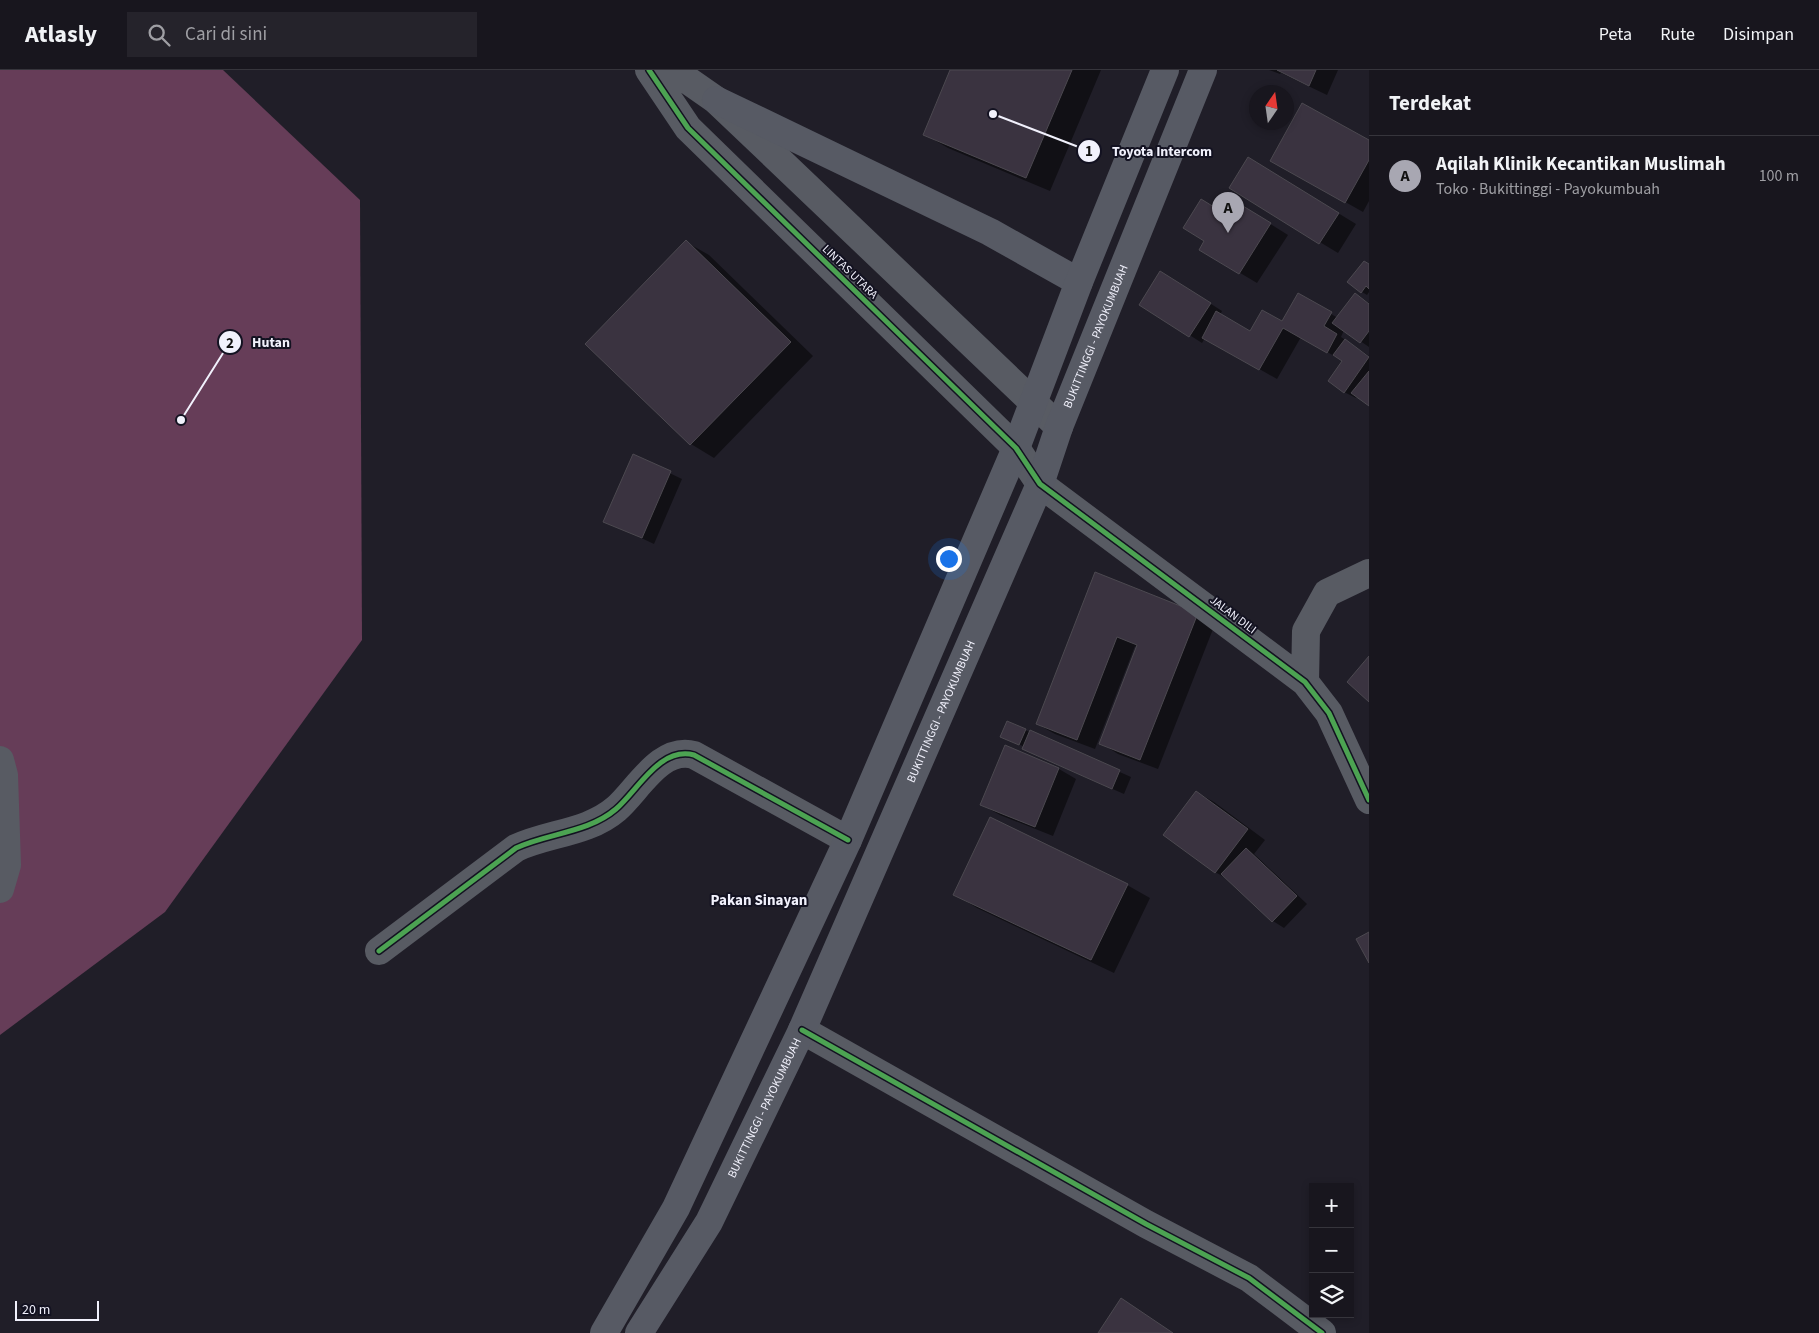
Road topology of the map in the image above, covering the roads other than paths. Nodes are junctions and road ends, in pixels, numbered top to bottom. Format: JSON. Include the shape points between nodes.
{"nodes":[{"id":1,"x":649,"y":70,"type":"edge"},
{"id":2,"x":673,"y":70,"type":"edge"},
{"id":3,"x":1165,"y":70,"type":"edge"},
{"id":4,"x":1203,"y":70,"type":"edge"},
{"id":5,"x":716,"y":100,"type":"junction"},
{"id":6,"x":1079,"y":282,"type":"junction"},
{"id":7,"x":1033,"y":403,"type":"junction"},
{"id":8,"x":1059,"y":427,"type":"junction"},
{"id":9,"x":1016,"y":448,"type":"junction"},
{"id":10,"x":1040,"y":484,"type":"junction"},
{"id":11,"x":1369,"y":573,"type":"edge"},
{"id":12,"x":1305,"y":682,"type":"junction"},
{"id":13,"x":0,"y":760,"type":"edge"},
{"id":14,"x":1369,"y":800,"type":"edge"},
{"id":15,"x":848,"y":840,"type":"junction"},
{"id":16,"x":0,"y":889,"type":"edge"},
{"id":17,"x":380,"y":951,"type":"dead end"},
{"id":18,"x":802,"y":1030,"type":"junction"},
{"id":19,"x":604,"y":1333,"type":"edge"},
{"id":20,"x":638,"y":1333,"type":"edge"},
{"id":21,"x":1322,"y":1333,"type":"edge"}],
"edges":[{"from":1,"to":9,"type":"street","name":"LINTAS UTARA","via":[[688,128]]},
{"from":2,"to":5,"type":"street"},
{"from":3,"to":6,"type":"highway"},
{"from":4,"to":8,"type":"highway","name":"BUKITTINGGI - PAYOKUMBUAH"},
{"from":5,"to":6,"type":"highway","via":[[990,232]]},
{"from":5,"to":7,"type":"street"},
{"from":6,"to":7,"type":"highway"},
{"from":7,"to":8,"type":"street"},
{"from":7,"to":9,"type":"highway"},
{"from":8,"to":10,"type":"highway","name":"BUKITTINGGI - PAYOKUMBUAH"},
{"from":9,"to":10,"type":"street","name":"LINTAS UTARA"},
{"from":9,"to":15,"type":"highway"},
{"from":10,"to":12,"type":"street","name":"JALAN DILI"},
{"from":10,"to":18,"type":"highway","name":"BUKITTINGGI - PAYOKUMBUAH"},
{"from":11,"to":12,"type":"street","via":[[1327,593],[1306,631]]},
{"from":12,"to":14,"type":"street","name":"JALAN DILI","via":[[1329,713]]},
{"from":13,"to":16,"type":"street","via":[[4,775],[8,865]]},
{"from":15,"to":17,"type":"street","via":[[684,752],[661,762],[604,818],[516,848]]},
{"from":15,"to":19,"type":"highway","via":[[676,1208]]},
{"from":18,"to":20,"type":"highway","name":"BUKITTINGGI - PAYOKUMBUAH","via":[[709,1222]]},
{"from":18,"to":21,"type":"street","via":[[1146,1224],[1249,1278]]}]}
